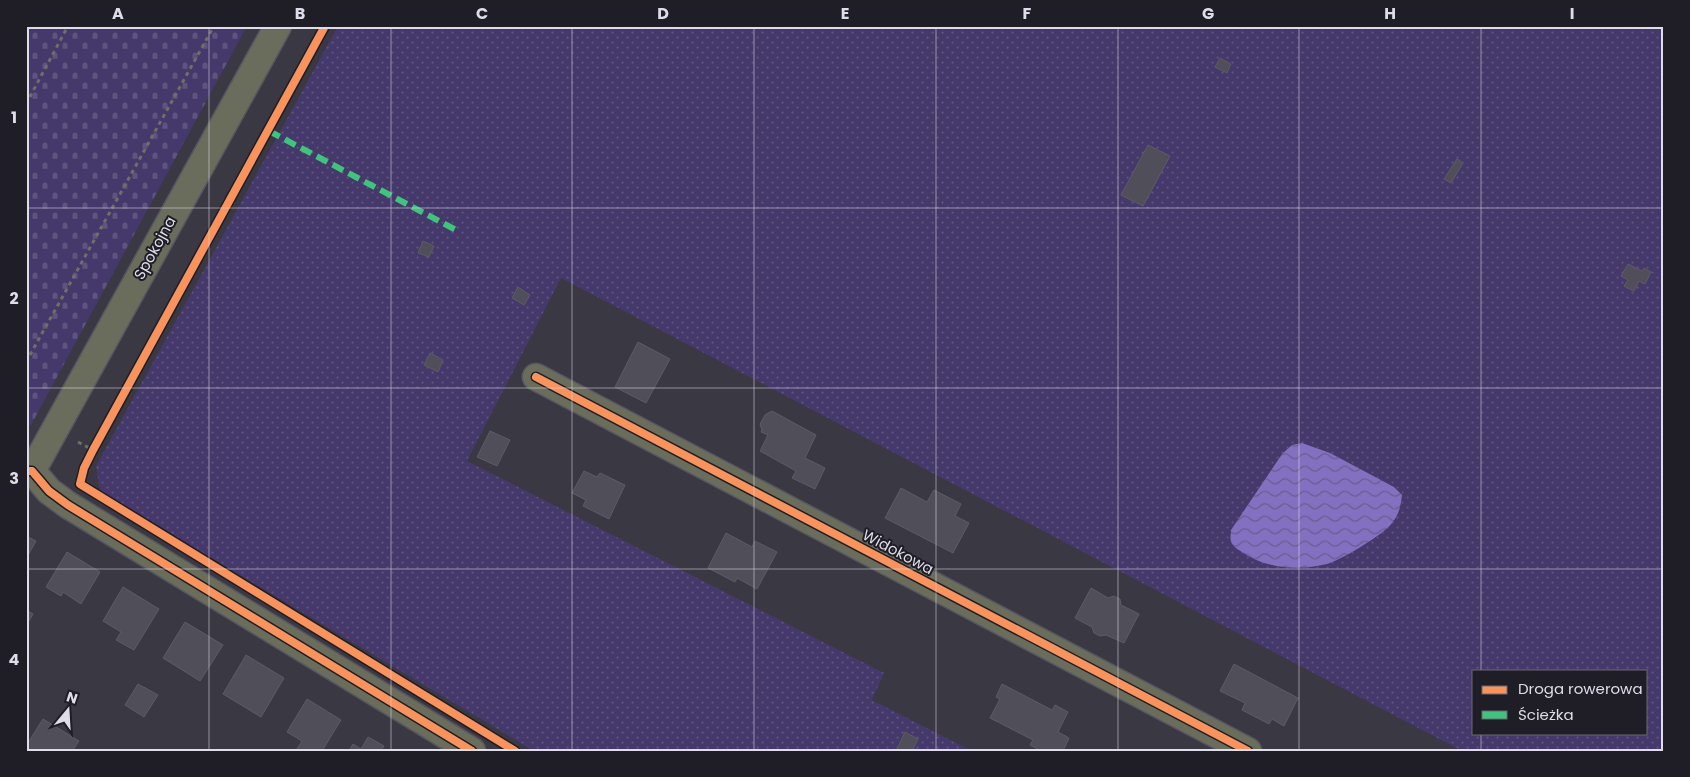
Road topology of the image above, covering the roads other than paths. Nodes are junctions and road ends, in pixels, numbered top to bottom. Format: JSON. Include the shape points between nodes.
{"nodes":[{"id":1,"x":278,"y":26,"type":"edge"},
{"id":2,"x":536,"y":377,"type":"dead end"},
{"id":3,"x":29,"y":471,"type":"edge"},
{"id":4,"x":472,"y":751,"type":"edge"},
{"id":5,"x":1248,"y":751,"type":"edge"}],
"edges":[{"from":1,"to":3,"type":"street","name":"Spokojna"},
{"from":2,"to":5,"type":"street","name":"Widokowa"},
{"from":3,"to":4,"type":"street","via":[[68,505]]}]}
